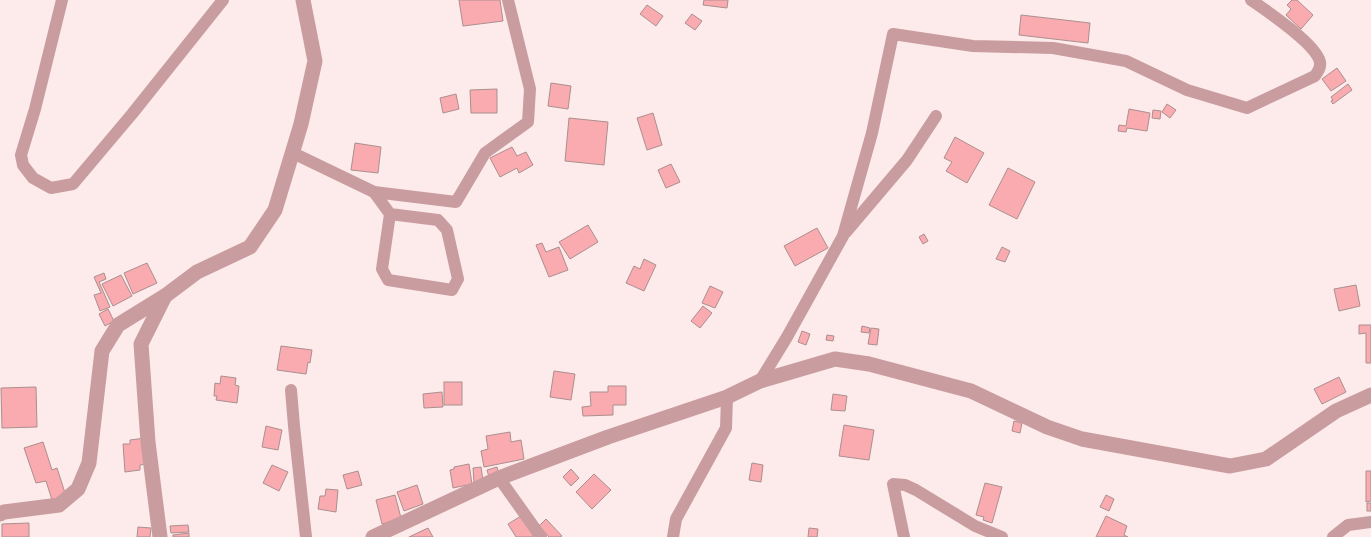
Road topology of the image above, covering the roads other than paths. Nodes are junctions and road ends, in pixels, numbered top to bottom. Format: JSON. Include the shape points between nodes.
{"nodes":[{"id":1,"x":62,"y":0,"type":"edge"},
{"id":2,"x":223,"y":0,"type":"edge"},
{"id":3,"x":303,"y":0,"type":"edge"},
{"id":4,"x":508,"y":0,"type":"edge"},
{"id":5,"x":1251,"y":0,"type":"edge"},
{"id":6,"x":936,"y":116,"type":"dead end"},
{"id":7,"x":293,"y":153,"type":"junction"},
{"id":8,"x":374,"y":192,"type":"junction"},
{"id":9,"x":390,"y":214,"type":"junction"},
{"id":10,"x":843,"y":236,"type":"junction"},
{"id":11,"x":165,"y":296,"type":"junction"},
{"id":12,"x":760,"y":381,"type":"junction"},
{"id":13,"x":291,"y":390,"type":"dead end"},
{"id":14,"x":1371,"y":395,"type":"edge"},
{"id":15,"x":727,"y":397,"type":"junction"},
{"id":16,"x":499,"y":478,"type":"junction"},
{"id":17,"x":0,"y":514,"type":"edge"},
{"id":18,"x":1371,"y":522,"type":"edge"},
{"id":19,"x":160,"y":537,"type":"edge"},
{"id":20,"x":306,"y":537,"type":"edge"},
{"id":21,"x":374,"y":537,"type":"edge"},
{"id":22,"x":541,"y":537,"type":"edge"},
{"id":23,"x":673,"y":537,"type":"edge"},
{"id":24,"x":904,"y":537,"type":"edge"},
{"id":25,"x":1002,"y":537,"type":"edge"},
{"id":26,"x":1332,"y":537,"type":"edge"}],
"edges":[{"from":1,"to":2,"type":"street","via":[[21,154],[23,165],[33,178],[51,188],[73,184]]},
{"from":3,"to":7,"type":"street","via":[[315,61]]},
{"from":4,"to":8,"type":"street","via":[[530,89],[528,122],[485,153],[456,202]]},
{"from":5,"to":10,"type":"street","via":[[1287,25],[1313,50],[1320,60],[1320,69],[1315,76],[1247,108],[1187,90],[1126,61],[1053,48],[973,46],[893,34],[872,133]]},
{"from":6,"to":10,"type":"street","via":[[907,160]]},
{"from":7,"to":8,"type":"street"},
{"from":7,"to":11,"type":"street","via":[[275,210],[250,247],[197,272]]},
{"from":8,"to":9,"type":"street"},
{"from":9,"to":9,"type":"street","via":[[382,269],[388,280],[452,290],[458,279],[447,230],[438,220]]},
{"from":10,"to":12,"type":"street"},
{"from":11,"to":17,"type":"street","via":[[118,325],[102,351],[89,463],[78,489],[59,505]]},
{"from":11,"to":19,"type":"street","via":[[141,344],[148,442]]},
{"from":12,"to":14,"type":"street","via":[[835,359],[869,364],[971,391],[1047,427],[1082,439],[1230,466],[1266,459],[1336,411]]},
{"from":12,"to":15,"type":"street"},
{"from":13,"to":20,"type":"street"},
{"from":15,"to":16,"type":"street"},
{"from":15,"to":23,"type":"street","via":[[726,428],[676,519]]},
{"from":16,"to":21,"type":"street"},
{"from":16,"to":22,"type":"street"},
{"from":18,"to":26,"type":"street","via":[[1348,525]]},
{"from":24,"to":25,"type":"street","via":[[893,484],[916,490],[976,526]]}]}
